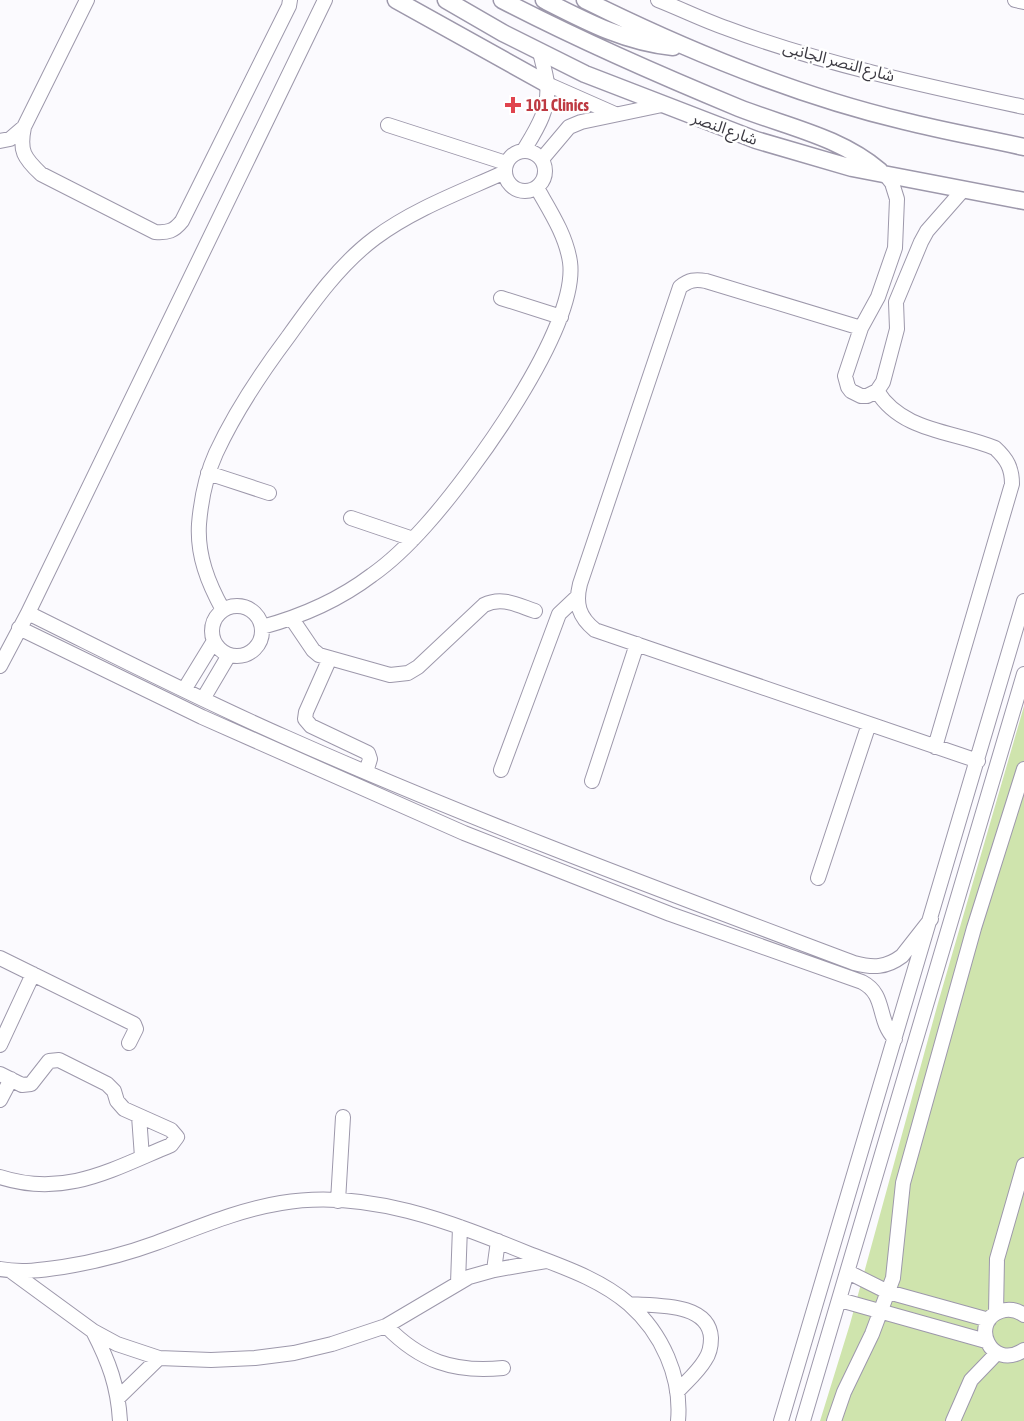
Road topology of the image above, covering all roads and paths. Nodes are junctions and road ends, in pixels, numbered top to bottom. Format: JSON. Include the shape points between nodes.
{"nodes":[{"id":1,"x":87,"y":0,"type":"edge"},
{"id":2,"x":290,"y":0,"type":"edge"},
{"id":3,"x":325,"y":0,"type":"edge"},
{"id":4,"x":396,"y":0,"type":"edge"},
{"id":5,"x":446,"y":0,"type":"edge"},
{"id":6,"x":502,"y":0,"type":"edge"},
{"id":7,"x":544,"y":0,"type":"edge"},
{"id":8,"x":585,"y":0,"type":"edge"},
{"id":9,"x":658,"y":0,"type":"edge"},
{"id":10,"x":1015,"y":0,"type":"edge"},
{"id":11,"x":1024,"y":2,"type":"edge"},
{"id":12,"x":689,"y":48,"type":"junction"},
{"id":13,"x":540,"y":52,"type":"junction"},
{"id":14,"x":547,"y":84,"type":"junction"},
{"id":15,"x":662,"y":105,"type":"junction"},
{"id":16,"x":1024,"y":106,"type":"edge"},
{"id":17,"x":615,"y":114,"type":"junction"},
{"id":18,"x":388,"y":125,"type":"dead end"},
{"id":19,"x":24,"y":127,"type":"junction"},
{"id":20,"x":0,"y":141,"type":"edge"},
{"id":21,"x":1024,"y":147,"type":"edge"},
{"id":22,"x":524,"y":150,"type":"junction"},
{"id":23,"x":542,"y":159,"type":"junction"},
{"id":24,"x":506,"y":167,"type":"junction"},
{"id":25,"x":885,"y":174,"type":"junction"},
{"id":26,"x":537,"y":188,"type":"junction"},
{"id":27,"x":963,"y":190,"type":"junction"},
{"id":28,"x":1024,"y":201,"type":"edge"},
{"id":29,"x":896,"y":241,"type":"junction"},
{"id":30,"x":918,"y":248,"type":"junction"},
{"id":31,"x":501,"y":298,"type":"dead end"},
{"id":32,"x":876,"y":303,"type":"junction"},
{"id":33,"x":895,"y":310,"type":"junction"},
{"id":34,"x":561,"y":317,"type":"junction"},
{"id":35,"x":861,"y":328,"type":"junction"},
{"id":36,"x":877,"y":391,"type":"junction"},
{"id":37,"x":208,"y":474,"type":"junction"},
{"id":38,"x":269,"y":493,"type":"dead end"},
{"id":39,"x":351,"y":518,"type":"dead end"},
{"id":40,"x":413,"y":538,"type":"junction"},
{"id":41,"x":577,"y":597,"type":"junction"},
{"id":42,"x":1024,"y":601,"type":"edge"},
{"id":43,"x":223,"y":610,"type":"junction"},
{"id":44,"x":535,"y":611,"type":"dead end"},
{"id":45,"x":27,"y":613,"type":"junction"},
{"id":46,"x":292,"y":619,"type":"junction"},
{"id":47,"x":262,"y":627,"type":"junction"},
{"id":48,"x":20,"y":628,"type":"junction"},
{"id":49,"x":214,"y":641,"type":"junction"},
{"id":50,"x":637,"y":644,"type":"junction"},
{"id":51,"x":229,"y":655,"type":"junction"},
{"id":52,"x":330,"y":658,"type":"junction"},
{"id":53,"x":0,"y":666,"type":"edge"},
{"id":54,"x":1024,"y":674,"type":"edge"},
{"id":55,"x":184,"y":690,"type":"junction"},
{"id":56,"x":203,"y":699,"type":"junction"},
{"id":57,"x":869,"y":724,"type":"junction"},
{"id":58,"x":935,"y":747,"type":"junction"},
{"id":59,"x":978,"y":761,"type":"junction"},
{"id":60,"x":1024,"y":769,"type":"edge"},
{"id":61,"x":501,"y":770,"type":"dead end"},
{"id":62,"x":368,"y":773,"type":"junction"},
{"id":63,"x":592,"y":781,"type":"dead end"},
{"id":64,"x":365,"y":789,"type":"junction"},
{"id":65,"x":819,"y":878,"type":"dead end"},
{"id":66,"x":931,"y":919,"type":"junction"},
{"id":67,"x":0,"y":958,"type":"edge"},
{"id":68,"x":33,"y":974,"type":"junction"},
{"id":69,"x":895,"y":1039,"type":"junction"},
{"id":70,"x":129,"y":1043,"type":"dead end"},
{"id":71,"x":0,"y":1045,"type":"edge"},
{"id":72,"x":6,"y":1077,"type":"edge"},
{"id":73,"x":0,"y":1100,"type":"edge"},
{"id":74,"x":139,"y":1116,"type":"junction"},
{"id":75,"x":343,"y":1117,"type":"dead end"},
{"id":76,"x":142,"y":1157,"type":"junction"},
{"id":77,"x":1024,"y":1165,"type":"edge"},
{"id":78,"x":0,"y":1177,"type":"edge"},
{"id":79,"x":339,"y":1201,"type":"junction"},
{"id":80,"x":460,"y":1227,"type":"junction"},
{"id":81,"x":498,"y":1241,"type":"junction"},
{"id":82,"x":547,"y":1261,"type":"junction"},
{"id":83,"x":6,"y":1270,"type":"edge"},
{"id":84,"x":494,"y":1270,"type":"junction"},
{"id":85,"x":848,"y":1272,"type":"junction"},
{"id":86,"x":458,"y":1283,"type":"junction"},
{"id":87,"x":888,"y":1292,"type":"junction"},
{"id":88,"x":840,"y":1300,"type":"junction"},
{"id":89,"x":629,"y":1304,"type":"junction"},
{"id":90,"x":881,"y":1311,"type":"junction"},
{"id":91,"x":1024,"y":1315,"type":"edge"},
{"id":92,"x":992,"y":1316,"type":"junction"},
{"id":93,"x":386,"y":1326,"type":"junction"},
{"id":94,"x":93,"y":1331,"type":"junction"},
{"id":95,"x":986,"y":1341,"type":"junction"},
{"id":96,"x":1024,"y":1350,"type":"edge"},
{"id":97,"x":997,"y":1353,"type":"junction"},
{"id":98,"x":159,"y":1358,"type":"junction"},
{"id":99,"x":503,"y":1368,"type":"dead end"},
{"id":100,"x":677,"y":1392,"type":"junction"},
{"id":101,"x":119,"y":1397,"type":"junction"},
{"id":102,"x":120,"y":1421,"type":"edge"},
{"id":103,"x":678,"y":1421,"type":"edge"},
{"id":104,"x":781,"y":1421,"type":"edge"},
{"id":105,"x":803,"y":1421,"type":"edge"},
{"id":106,"x":834,"y":1421,"type":"edge"},
{"id":107,"x":953,"y":1421,"type":"edge"}],
"edges":[{"from":1,"to":19,"type":"street"},
{"from":2,"to":19,"type":"street","via":[[176,229],[155,232],[41,174],[27,162],[21,144]]},
{"from":3,"to":45,"type":"street"},
{"from":4,"to":14,"type":"main road"},
{"from":5,"to":13,"type":"main road","name":"شارع النصر"},
{"from":6,"to":25,"type":"main road","via":[[679,83],[843,146]]},
{"from":7,"to":12,"type":"main road","via":[[624,38]]},
{"from":8,"to":12,"type":"main road"},
{"from":9,"to":16,"type":"street","name":"شارع النصر الجانبى","via":[[789,49]]},
{"from":10,"to":11,"type":"street"},
{"from":12,"to":21,"type":"main road","via":[[849,106]]},
{"from":13,"to":14,"type":"street"},
{"from":13,"to":15,"type":"main road","name":"شارع النصر"},
{"from":14,"to":17,"type":"street"},
{"from":14,"to":22,"type":"street","via":[[542,118]]},
{"from":15,"to":17,"type":"street"},
{"from":15,"to":25,"type":"main road","name":"شارع النصر","via":[[788,150]]},
{"from":17,"to":23,"type":"street","via":[[569,127]]},
{"from":18,"to":24,"type":"street"},
{"from":19,"to":20,"type":"street","via":[[10,139]]},
{"from":22,"to":23,"type":"street"},
{"from":22,"to":24,"type":"street","via":[[516,152]]},
{"from":23,"to":26,"type":"street","via":[[546,169]]},
{"from":24,"to":26,"type":"street","via":[[508,182],[516,189]]},
{"from":24,"to":37,"type":"street","via":[[400,222],[351,259],[275,355],[226,432]]},
{"from":25,"to":27,"type":"main road","name":"شارع النصر"},
{"from":25,"to":29,"type":"street","via":[[897,199]]},
{"from":26,"to":34,"type":"street","via":[[570,262]]},
{"from":27,"to":28,"type":"main road","name":"شارع النصر"},
{"from":27,"to":30,"type":"street","via":[[927,231]]},
{"from":29,"to":30,"type":"street"},
{"from":29,"to":32,"type":"street"},
{"from":30,"to":33,"type":"street"},
{"from":31,"to":34,"type":"street"},
{"from":32,"to":33,"type":"street"},
{"from":32,"to":35,"type":"street"},
{"from":33,"to":36,"type":"street","via":[[897,329]]},
{"from":34,"to":40,"type":"street","via":[[551,342],[492,438],[447,500]]},
{"from":35,"to":36,"type":"street","via":[[845,382],[861,396]]},
{"from":35,"to":41,"type":"street","via":[[706,281],[687,281],[680,287]]},
{"from":36,"to":58,"type":"street","via":[[892,411],[908,421],[995,448],[1012,474]]},
{"from":37,"to":38,"type":"street"},
{"from":37,"to":43,"type":"street","via":[[200,517],[200,548],[204,569]]},
{"from":39,"to":40,"type":"street"},
{"from":40,"to":46,"type":"street","via":[[348,592]]},
{"from":41,"to":50,"type":"street","via":[[578,610],[595,630]]},
{"from":41,"to":61,"type":"street","via":[[559,614]]},
{"from":42,"to":59,"type":"street"},
{"from":43,"to":47,"type":"street","via":[[235,606],[248,608]]},
{"from":43,"to":49,"type":"street","via":[[212,627]]},
{"from":44,"to":52,"type":"street","via":[[501,599],[484,605],[418,666],[400,675]]},
{"from":45,"to":48,"type":"street"},
{"from":45,"to":55,"type":"street"},
{"from":46,"to":47,"type":"street"},
{"from":46,"to":52,"type":"street","via":[[313,650]]},
{"from":47,"to":51,"type":"street","via":[[260,642],[251,653]]},
{"from":48,"to":53,"type":"street"},
{"from":48,"to":64,"type":"street","via":[[201,717]]},
{"from":49,"to":51,"type":"street"},
{"from":49,"to":55,"type":"street"},
{"from":50,"to":57,"type":"street"},
{"from":50,"to":63,"type":"street"},
{"from":51,"to":56,"type":"street"},
{"from":52,"to":62,"type":"street","via":[[305,719],[311,726],[368,753]]},
{"from":54,"to":85,"type":"street"},
{"from":55,"to":56,"type":"street"},
{"from":56,"to":62,"type":"street"},
{"from":57,"to":58,"type":"street"},
{"from":57,"to":65,"type":"street"},
{"from":58,"to":59,"type":"street"},
{"from":59,"to":66,"type":"street"},
{"from":60,"to":87,"type":"street","via":[[974,928],[903,1183],[896,1263]]},
{"from":62,"to":64,"type":"street"},
{"from":62,"to":66,"type":"street","via":[[577,859],[871,968],[902,956]]},
{"from":64,"to":69,"type":"street","via":[[464,833],[659,909],[862,982],[878,998],[884,1023]]},
{"from":66,"to":69,"type":"street"},
{"from":67,"to":68,"type":"street"},
{"from":68,"to":70,"type":"street","via":[[134,1024],[136,1029]]},
{"from":68,"to":71,"type":"street"},
{"from":69,"to":104,"type":"street"},
{"from":72,"to":73,"type":"street"},
{"from":72,"to":74,"type":"street","via":[[31,1084],[49,1061],[58,1060],[107,1084],[119,1105]]},
{"from":74,"to":76,"type":"street"},
{"from":74,"to":76,"type":"street","via":[[171,1130],[177,1137],[174,1144]]},
{"from":75,"to":79,"type":"street"},
{"from":76,"to":78,"type":"street","via":[[96,1177],[59,1185]]},
{"from":77,"to":92,"type":"street","via":[[997,1259]]},
{"from":79,"to":80,"type":"street","via":[[369,1202]]},
{"from":79,"to":83,"type":"street","via":[[281,1203],[118,1255],[54,1268]]},
{"from":80,"to":81,"type":"street"},
{"from":80,"to":86,"type":"street"},
{"from":81,"to":82,"type":"street"},
{"from":81,"to":84,"type":"street"},
{"from":82,"to":84,"type":"street"},
{"from":82,"to":89,"type":"street","via":[[587,1277]]},
{"from":83,"to":94,"type":"street"},
{"from":84,"to":86,"type":"street"},
{"from":85,"to":87,"type":"street"},
{"from":85,"to":88,"type":"street"},
{"from":86,"to":93,"type":"street"},
{"from":87,"to":90,"type":"street"},
{"from":87,"to":92,"type":"street"},
{"from":88,"to":90,"type":"street"},
{"from":88,"to":105,"type":"street"},
{"from":89,"to":100,"type":"street","via":[[659,1340]]},
{"from":89,"to":100,"type":"street","via":[[691,1310],[703,1319],[710,1332],[711,1347],[705,1360]]},
{"from":90,"to":95,"type":"street"},
{"from":90,"to":106,"type":"street"},
{"from":91,"to":92,"type":"street","via":[[1011,1309]]},
{"from":92,"to":95,"type":"street","via":[[986,1326]]},
{"from":93,"to":98,"type":"street","via":[[294,1353],[211,1360]]},
{"from":93,"to":99,"type":"street","via":[[410,1347],[438,1362],[459,1368]]},
{"from":94,"to":98,"type":"street"},
{"from":94,"to":101,"type":"street"},
{"from":95,"to":97,"type":"street"},
{"from":96,"to":97,"type":"street","via":[[1011,1356]]},
{"from":97,"to":107,"type":"street","via":[[971,1380]]},
{"from":98,"to":101,"type":"street"},
{"from":100,"to":103,"type":"street"},
{"from":101,"to":102,"type":"street"}]}
